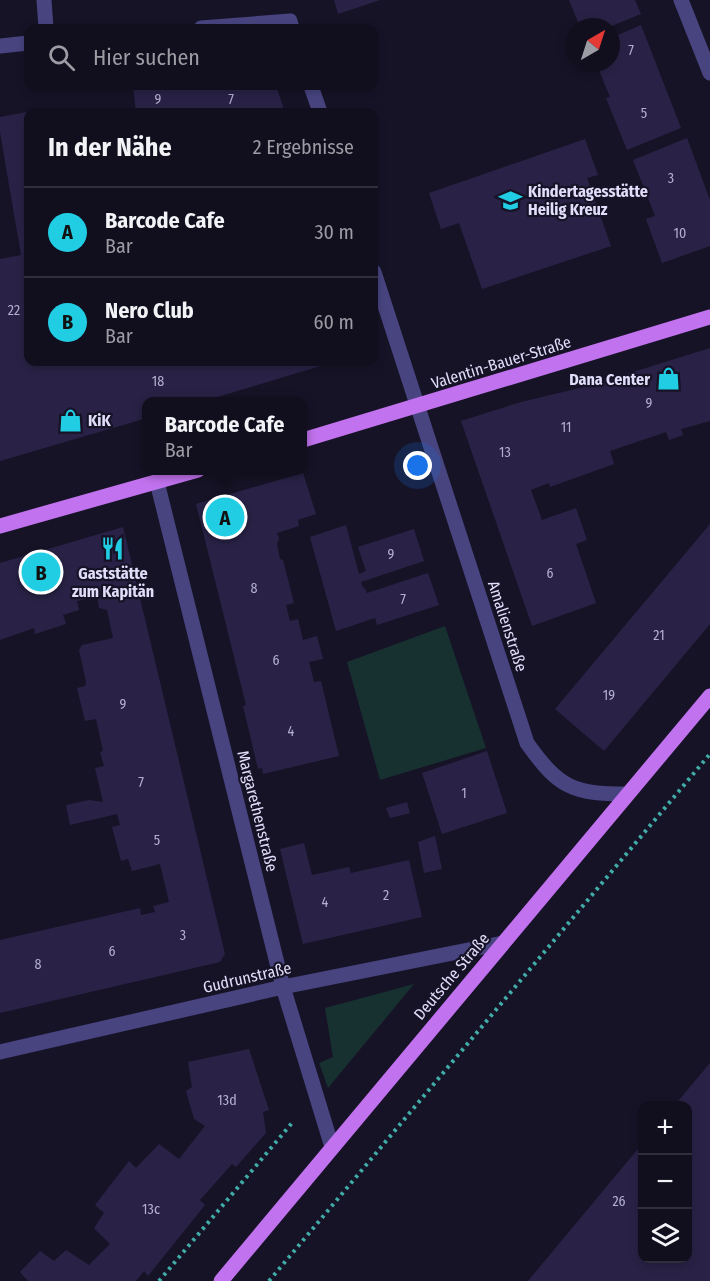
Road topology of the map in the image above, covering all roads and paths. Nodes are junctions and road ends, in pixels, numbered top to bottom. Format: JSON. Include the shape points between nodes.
{"nodes":[{"id":1,"x":44,"y":0,"type":"edge"},
{"id":2,"x":681,"y":0,"type":"edge"},
{"id":3,"x":46,"y":24,"type":"edge"},
{"id":4,"x":252,"y":24,"type":"edge"},
{"id":5,"x":291,"y":24,"type":"edge"},
{"id":6,"x":24,"y":43,"type":"edge"},
{"id":7,"x":0,"y":46,"type":"edge"},
{"id":8,"x":710,"y":74,"type":"edge"},
{"id":9,"x":312,"y":90,"type":"edge"},
{"id":10,"x":319,"y":108,"type":"edge"},
{"id":11,"x":378,"y":284,"type":"edge"},
{"id":12,"x":710,"y":317,"type":"edge"},
{"id":13,"x":418,"y":406,"type":"junction"},
{"id":14,"x":307,"y":439,"type":"edge"},
{"id":15,"x":183,"y":475,"type":"edge"},
{"id":16,"x":157,"y":482,"type":"junction"},
{"id":17,"x":0,"y":526,"type":"edge"},
{"id":18,"x":710,"y":696,"type":"edge"},
{"id":19,"x":710,"y":754,"type":"edge"},
{"id":20,"x":627,"y":794,"type":"junction"},
{"id":21,"x":503,"y":943,"type":"junction"},
{"id":22,"x":283,"y":987,"type":"junction"},
{"id":23,"x":0,"y":1052,"type":"edge"},
{"id":24,"x":315,"y":1095,"type":"junction"},
{"id":25,"x":332,"y":1147,"type":"junction"},
{"id":26,"x":159,"y":1281,"type":"edge"},
{"id":27,"x":221,"y":1281,"type":"edge"},
{"id":28,"x":269,"y":1281,"type":"edge"}],
"edges":[{"from":1,"to":3,"type":"street"},
{"from":2,"to":8,"type":"street"},
{"from":4,"to":5,"type":"street"},
{"from":6,"to":7,"type":"street"},
{"from":9,"to":10,"type":"street"},
{"from":11,"to":13,"type":"street","name":"Amalienstraße"},
{"from":12,"to":13,"type":"main road","name":"Valentin-Bauer-Straße"},
{"from":13,"to":14,"type":"main road","name":"Valentin-Bauer-Straße"},
{"from":13,"to":20,"type":"street","name":"Amalienstraße","via":[[527,743],[545,769],[570,787],[595,794]]},
{"from":15,"to":16,"type":"main road"},
{"from":16,"to":17,"type":"main road"},
{"from":16,"to":22,"type":"street","name":"Margarethenstraße"},
{"from":18,"to":20,"type":"main road","name":"Deutsche Straße"},
{"from":19,"to":28,"type":"path"},
{"from":20,"to":21,"type":"main road","name":"Deutsche Straße"},
{"from":21,"to":22,"type":"street","name":"Gudrunstraße"},
{"from":21,"to":25,"type":"main road","name":"Deutsche Straße"},
{"from":22,"to":23,"type":"street","name":"Gudrunstraße"},
{"from":22,"to":24,"type":"street","name":"Margarethenstraße"},
{"from":24,"to":25,"type":"street","name":"Margarethenstraße"},
{"from":24,"to":26,"type":"path"},
{"from":25,"to":27,"type":"main road","name":"Deutsche Straße"}]}
